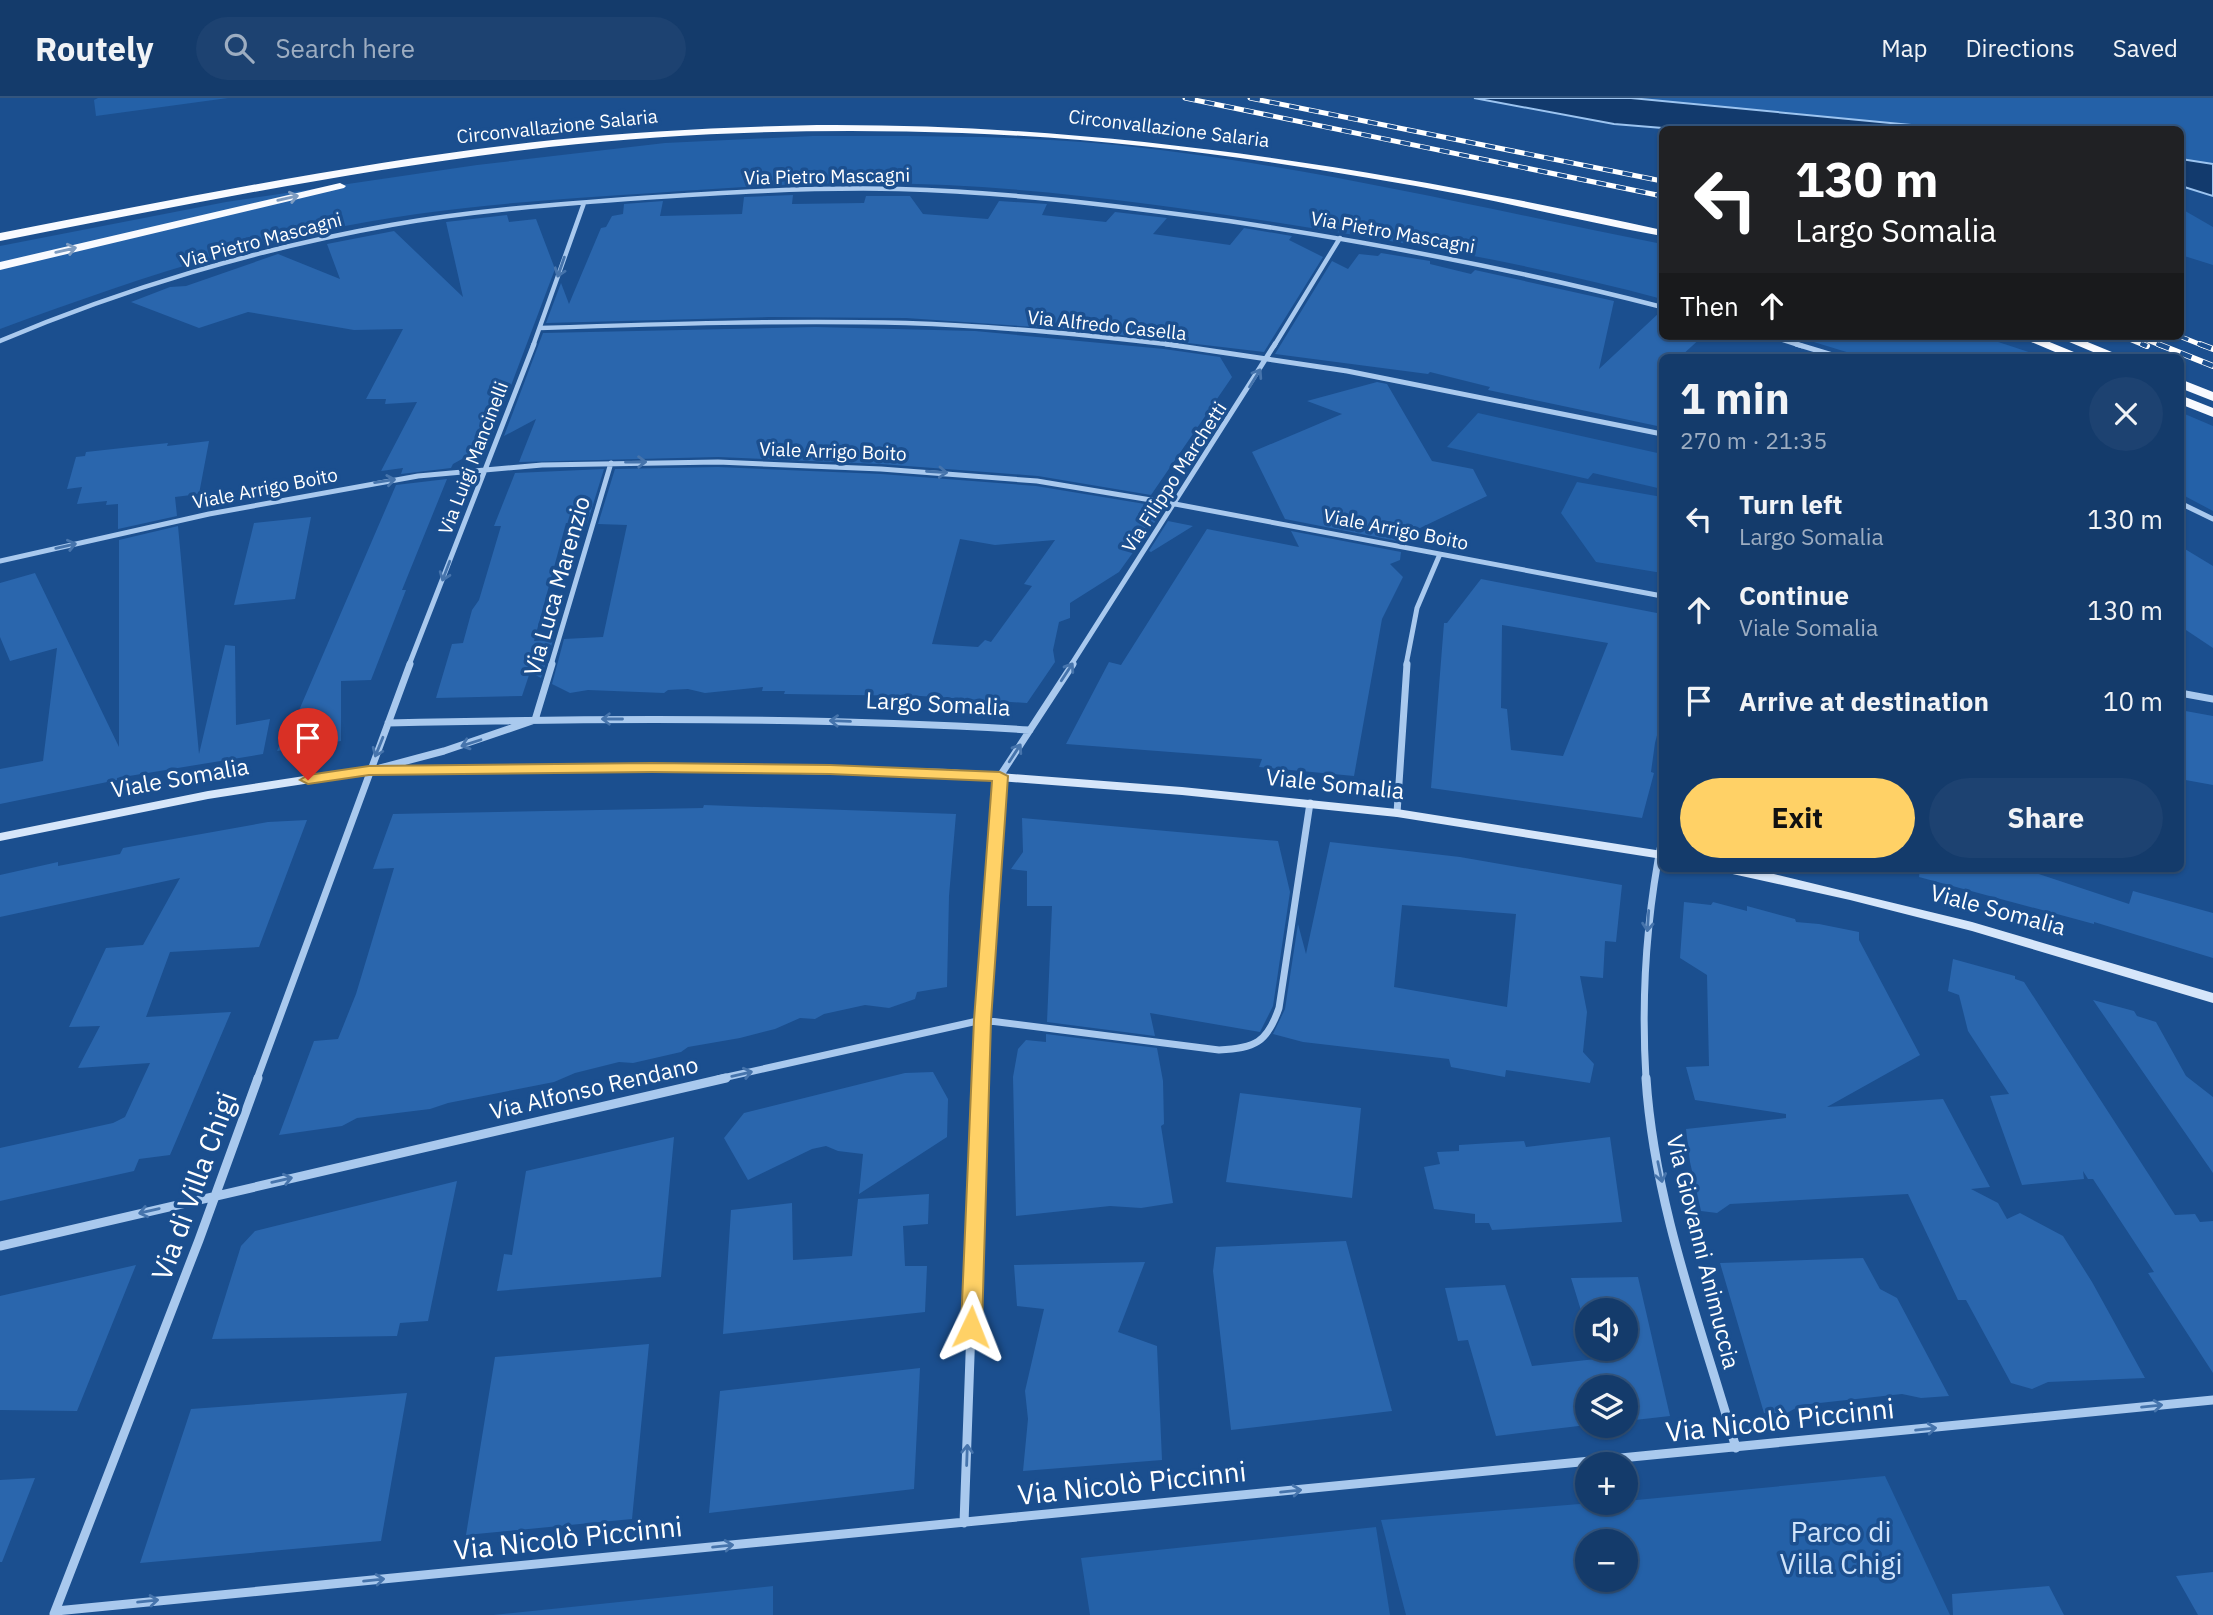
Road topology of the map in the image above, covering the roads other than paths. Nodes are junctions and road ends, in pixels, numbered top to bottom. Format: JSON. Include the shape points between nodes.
{"nodes":[{"id":1,"x":553,"y":144,"type":"junction"},
{"id":2,"x":584,"y":202,"type":"junction"},
{"id":3,"x":1659,"y":221,"type":"edge"},
{"id":4,"x":0,"y":227,"type":"edge"},
{"id":5,"x":1659,"y":232,"type":"edge"},
{"id":6,"x":0,"y":237,"type":"edge"},
{"id":7,"x":1340,"y":238,"type":"junction"},
{"id":8,"x":0,"y":266,"type":"edge"},
{"id":9,"x":1659,"y":306,"type":"edge"},
{"id":10,"x":540,"y":328,"type":"junction"},
{"id":11,"x":1783,"y":340,"type":"edge"},
{"id":12,"x":2034,"y":340,"type":"edge"},
{"id":13,"x":2072,"y":340,"type":"edge"},
{"id":14,"x":0,"y":341,"type":"edge"},
{"id":15,"x":1829,"y":354,"type":"edge"},
{"id":16,"x":2071,"y":354,"type":"edge"},
{"id":17,"x":2109,"y":354,"type":"edge"},
{"id":18,"x":1268,"y":358,"type":"junction"},
{"id":19,"x":2184,"y":385,"type":"edge"},
{"id":20,"x":2213,"y":397,"type":"edge"},
{"id":21,"x":2184,"y":401,"type":"edge"},
{"id":22,"x":2213,"y":413,"type":"edge"},
{"id":23,"x":1659,"y":433,"type":"edge"},
{"id":24,"x":611,"y":463,"type":"junction"},
{"id":25,"x":486,"y":468,"type":"junction"},
{"id":26,"x":1175,"y":504,"type":"junction"},
{"id":27,"x":2184,"y":505,"type":"edge"},
{"id":28,"x":2213,"y":519,"type":"edge"},
{"id":29,"x":1440,"y":554,"type":"junction"},
{"id":30,"x":0,"y":561,"type":"edge"},
{"id":31,"x":1659,"y":595,"type":"edge"},
{"id":32,"x":2184,"y":694,"type":"edge"},
{"id":33,"x":2213,"y":699,"type":"edge"},
{"id":34,"x":535,"y":720,"type":"junction"},
{"id":35,"x":388,"y":723,"type":"junction"},
{"id":36,"x":1030,"y":730,"type":"junction"},
{"id":37,"x":369,"y":770,"type":"junction"},
{"id":38,"x":1000,"y":776,"type":"junction"},
{"id":39,"x":1310,"y":803,"type":"junction"},
{"id":40,"x":1397,"y":813,"type":"junction"},
{"id":41,"x":0,"y":836,"type":"edge"},
{"id":42,"x":1659,"y":855,"type":"edge"},
{"id":43,"x":1659,"y":863,"type":"edge"},
{"id":44,"x":1746,"y":872,"type":"edge"},
{"id":45,"x":2213,"y":998,"type":"edge"},
{"id":46,"x":982,"y":1020,"type":"junction"},
{"id":47,"x":215,"y":1196,"type":"junction"},
{"id":48,"x":0,"y":1246,"type":"edge"},
{"id":49,"x":2213,"y":1401,"type":"edge"},
{"id":50,"x":1736,"y":1447,"type":"junction"},
{"id":51,"x":964,"y":1523,"type":"junction"},
{"id":52,"x":55,"y":1613,"type":"edge"}],
"edges":[{"from":1,"to":5,"type":"highway","name":"Circonvallazione Salaria","via":[[836,128],[1078,136],[1307,164]]},
{"from":1,"to":6,"type":"highway","name":"Circonvallazione Salaria","via":[[358,170]]},
{"from":8,"to":1,"type":"highway","one_way":true,"via":[[333,187]]},
{"from":2,"to":7,"type":"street","name":"Via Pietro Mascagni","via":[[762,191],[924,190],[1128,207]]},
{"from":2,"to":10,"type":"street","name":"Via Luigi Mancinelli","one_way":true},
{"from":2,"to":14,"type":"street","name":"Via Pietro Mascagni","via":[[466,214],[301,243],[129,294]]},
{"from":3,"to":4,"type":"highway","name":"Circonvallazione Salaria","via":[[1209,140],[1029,124],[845,119],[634,128],[488,143],[311,169]]},
{"from":7,"to":9,"type":"street","name":"Via Pietro Mascagni","via":[[1548,278]]},
{"from":7,"to":18,"type":"street","name":"Via Filippo Marchetti"},
{"from":10,"to":18,"type":"street","name":"Via Alfredo Casella","via":[[799,322],[964,326]]},
{"from":10,"to":25,"type":"street","name":"Via Luigi Mancinelli"},
{"from":11,"to":15,"type":"street"},
{"from":12,"to":16,"type":"highway"},
{"from":13,"to":17,"type":"highway"},
{"from":18,"to":23,"type":"street","name":"Via Alfredo Casella"},
{"from":26,"to":18,"type":"street","name":"Via Filippo Marchetti","one_way":true},
{"from":19,"to":20,"type":"highway"},
{"from":21,"to":22,"type":"highway"},
{"from":24,"to":25,"type":"street","name":"Viale Arrigo Boito"},
{"from":24,"to":26,"type":"street","name":"Viale Arrigo Boito","one_way":true,"via":[[930,471],[1037,481]]},
{"from":24,"to":34,"type":"street","name":"Via Luca Marenzio"},
{"from":30,"to":25,"type":"street","name":"Viale Arrigo Boito","one_way":true,"via":[[321,493]]},
{"from":25,"to":35,"type":"street","name":"Via Luigi Mancinelli","one_way":true},
{"from":26,"to":29,"type":"street","name":"Viale Arrigo Boito"},
{"from":36,"to":26,"type":"street","name":"Via Filippo Marchetti","one_way":true},
{"from":27,"to":28,"type":"street"},
{"from":29,"to":31,"type":"street","name":"Viale Arrigo Boito"},
{"from":29,"to":40,"type":"street","via":[[1417,608],[1405,672]]},
{"from":32,"to":33,"type":"street"},
{"from":34,"to":35,"type":"street","name":"Largo Somalia"},
{"from":36,"to":34,"type":"street","name":"Largo Somalia","one_way":true,"via":[[800,719]]},
{"from":34,"to":37,"type":"street","name":"Largo Somalia","one_way":true},
{"from":35,"to":37,"type":"street","one_way":true},
{"from":38,"to":36,"type":"street","name":"Largo Somalia","one_way":true},
{"from":37,"to":38,"type":"main road","via":[[697,768]]},
{"from":37,"to":41,"type":"main road","name":"Viale Somalia","via":[[198,797]]},
{"from":37,"to":47,"type":"street","name":"Via di Villa Chigi"},
{"from":38,"to":39,"type":"main road","name":"Viale Somalia"},
{"from":38,"to":46,"type":"street"},
{"from":39,"to":40,"type":"main road","name":"Viale Somalia"},
{"from":39,"to":46,"type":"street","via":[[1279,1008],[1269,1033],[1254,1046],[1208,1050]]},
{"from":40,"to":42,"type":"main road","name":"Viale Somalia"},
{"from":43,"to":50,"type":"street","name":"Via Giovanni Animuccia","one_way":true,"via":[[1650,899],[1645,980],[1646,1082],[1652,1132],[1677,1246]]},
{"from":44,"to":45,"type":"main road","name":"Viale Somalia","via":[[1998,933]]},
{"from":47,"to":46,"type":"street","name":"Via Alfonso Rendano","one_way":true},
{"from":51,"to":46,"type":"street","one_way":true},
{"from":47,"to":48,"type":"street","name":"Via Alfonso Rendano","one_way":true},
{"from":47,"to":52,"type":"street","name":"Via di Villa Chigi"},
{"from":50,"to":49,"type":"street","name":"Via Nicolò Piccinni","one_way":true},
{"from":51,"to":50,"type":"street","name":"Via Nicolò Piccinni","one_way":true},
{"from":52,"to":51,"type":"street","name":"Via Nicolò Piccinni","one_way":true}]}
